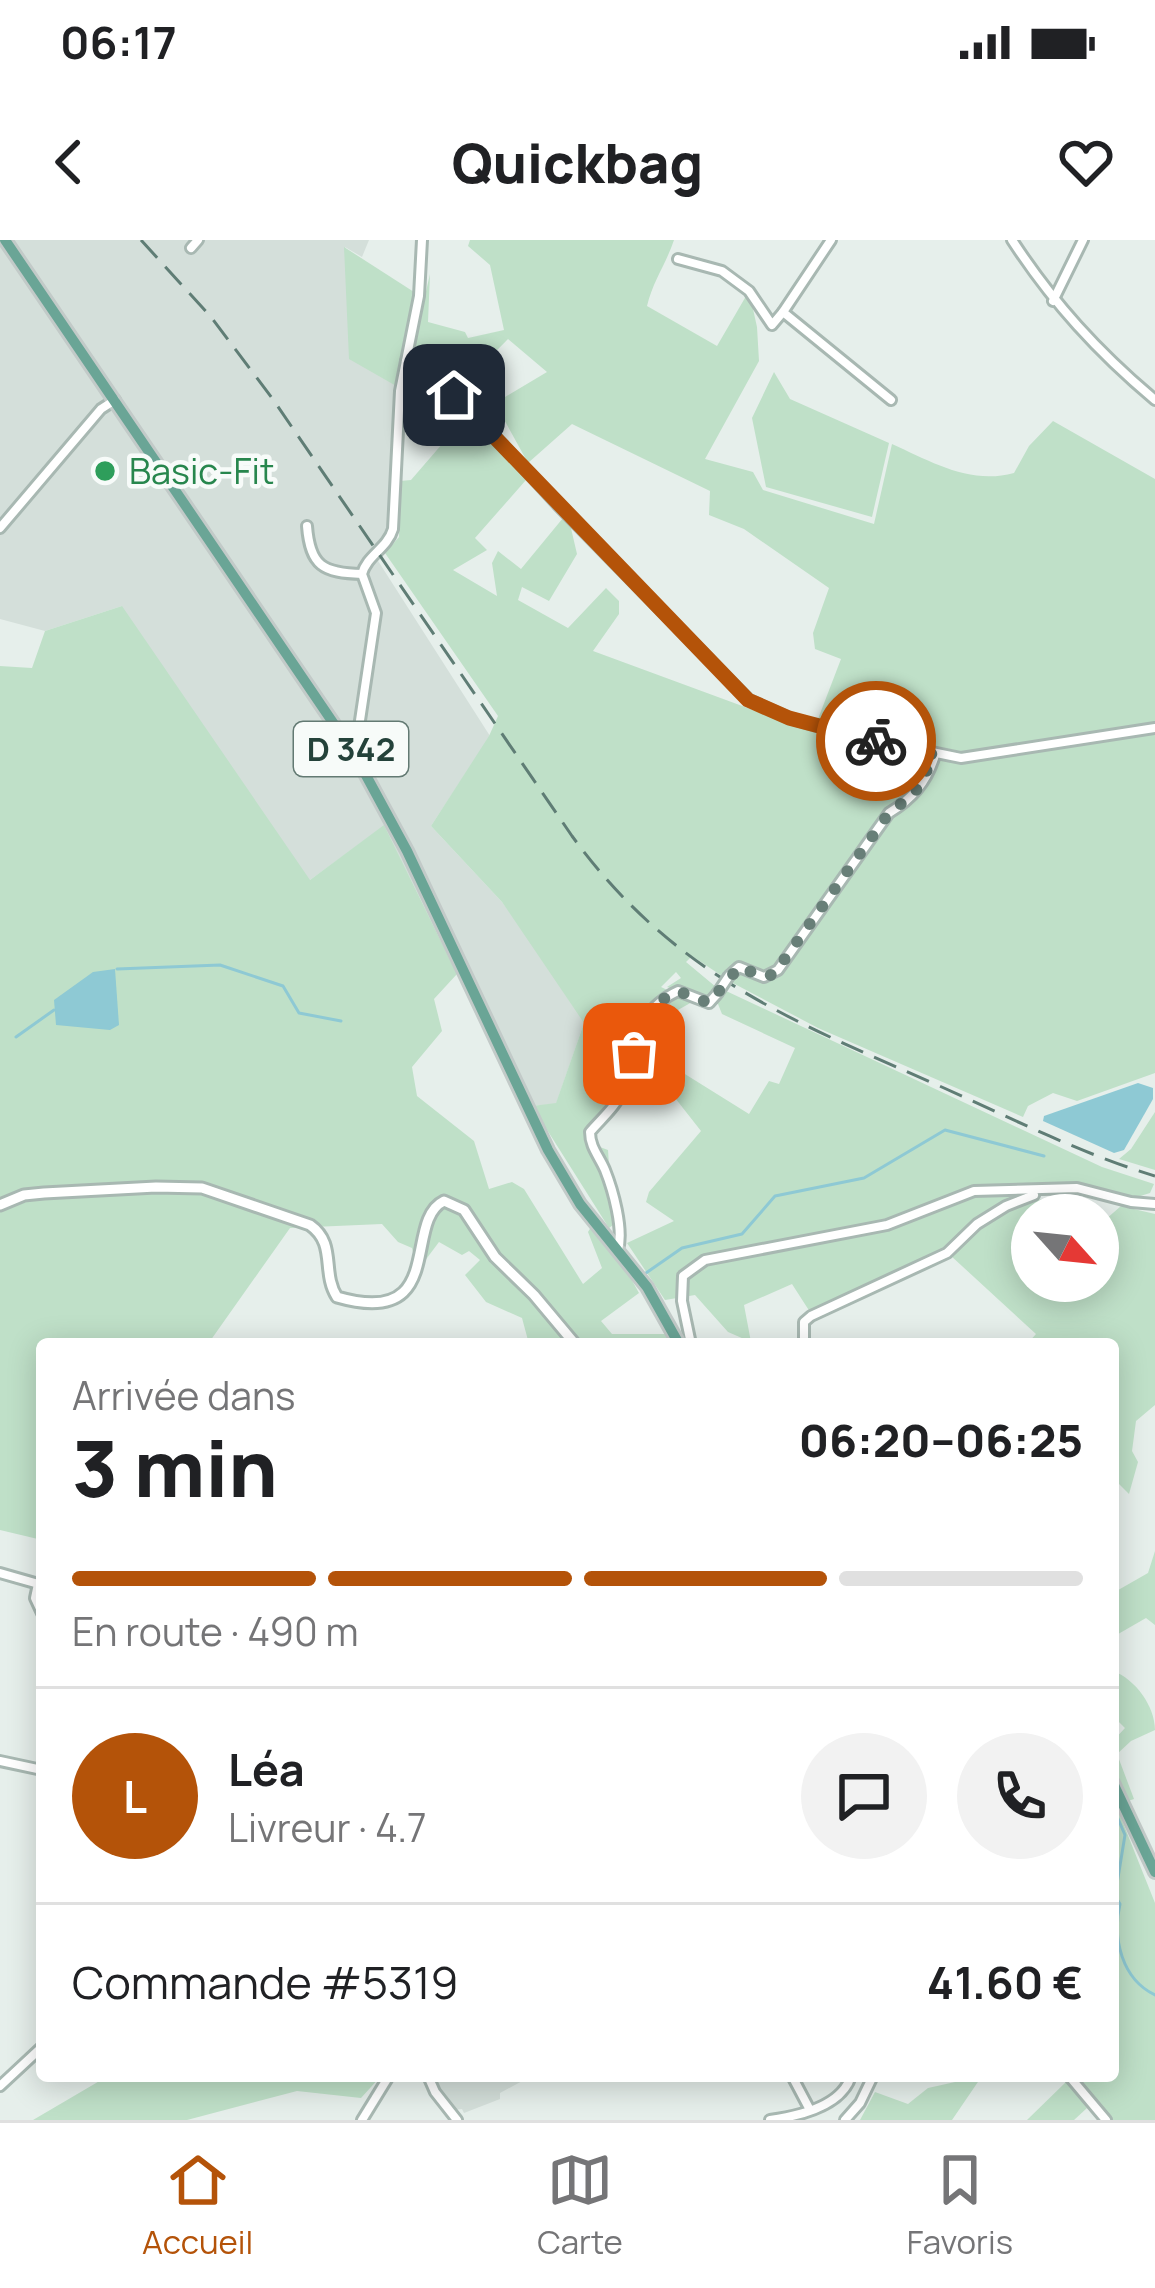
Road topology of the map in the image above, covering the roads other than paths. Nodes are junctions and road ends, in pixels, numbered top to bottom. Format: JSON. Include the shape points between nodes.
{"nodes":[{"id":1,"x":5,"y":240,"type":"edge"},
{"id":2,"x":422,"y":240,"type":"edge"},
{"id":3,"x":831,"y":240,"type":"edge"},
{"id":4,"x":1012,"y":240,"type":"edge"},
{"id":5,"x":1084,"y":240,"type":"edge"},
{"id":6,"x":678,"y":259,"type":"dead end"},
{"id":7,"x":1053,"y":301,"type":"junction"},
{"id":8,"x":783,"y":312,"type":"junction"},
{"id":9,"x":406,"y":361,"type":"junction"},
{"id":10,"x":116,"y":399,"type":"junction"},
{"id":11,"x":891,"y":400,"type":"dead end"},
{"id":12,"x":1155,"y":400,"type":"edge"},
{"id":13,"x":307,"y":526,"type":"dead end"},
{"id":14,"x":0,"y":528,"type":"edge"},
{"id":15,"x":362,"y":574,"type":"junction"},
{"id":16,"x":1155,"y":728,"type":"edge"},
{"id":17,"x":355,"y":755,"type":"junction"},
{"id":18,"x":935,"y":755,"type":"junction"},
{"id":19,"x":1041,"y":1192,"type":"junction"},
{"id":20,"x":1154,"y":1201,"type":"edge"},
{"id":21,"x":0,"y":1205,"type":"edge"},
{"id":22,"x":618,"y":1250,"type":"junction"},
{"id":23,"x":569,"y":1338,"type":"edge"},
{"id":24,"x":676,"y":1338,"type":"edge"},
{"id":25,"x":690,"y":1338,"type":"edge"},
{"id":26,"x":804,"y":1338,"type":"edge"},
{"id":27,"x":0,"y":1573,"type":"edge"},
{"id":28,"x":36,"y":1583,"type":"edge"},
{"id":29,"x":0,"y":1761,"type":"edge"},
{"id":30,"x":36,"y":1769,"type":"edge"},
{"id":31,"x":1119,"y":1796,"type":"edge"},
{"id":32,"x":1155,"y":1872,"type":"edge"},
{"id":33,"x":36,"y":2053,"type":"edge"},
{"id":34,"x":385,"y":2082,"type":"edge"},
{"id":35,"x":431,"y":2082,"type":"edge"},
{"id":36,"x":795,"y":2082,"type":"edge"},
{"id":37,"x":850,"y":2082,"type":"edge"},
{"id":38,"x":871,"y":2082,"type":"edge"},
{"id":39,"x":1074,"y":2082,"type":"edge"},
{"id":40,"x":0,"y":2086,"type":"edge"},
{"id":41,"x":810,"y":2110,"type":"junction"},
{"id":42,"x":362,"y":2120,"type":"edge"},
{"id":43,"x":457,"y":2120,"type":"edge"},
{"id":44,"x":770,"y":2120,"type":"edge"},
{"id":45,"x":845,"y":2120,"type":"edge"},
{"id":46,"x":1106,"y":2120,"type":"edge"}],
"edges":[{"from":1,"to":10,"type":"main road","number":"D 342"},
{"from":2,"to":9,"type":"street"},
{"from":3,"to":8,"type":"street"},
{"from":4,"to":7,"type":"street"},
{"from":5,"to":7,"type":"street"},
{"from":6,"to":8,"type":"street","via":[[722,272],[772,325]]},
{"from":7,"to":12,"type":"street"},
{"from":8,"to":11,"type":"street"},
{"from":9,"to":15,"type":"street","via":[[393,529]]},
{"from":9,"to":18,"type":"street","via":[[464,403],[748,700]]},
{"from":10,"to":14,"type":"street"},
{"from":10,"to":17,"type":"main road","number":"D 342"},
{"from":13,"to":15,"type":"street","via":[[315,562]]},
{"from":15,"to":17,"type":"street","via":[[376,613]]},
{"from":16,"to":18,"type":"street","via":[[961,758]]},
{"from":17,"to":22,"type":"main road","number":"D 342","via":[[548,1150]]},
{"from":18,"to":22,"type":"street","bridge":true,"via":[[914,794],[889,813],[778,970],[764,977],[739,967],[709,1003],[678,991],[646,1014],[614,1107],[590,1132],[608,1176]]},
{"from":19,"to":20,"type":"street","via":[[1077,1188]]},
{"from":19,"to":25,"type":"street","via":[[974,1191],[887,1226],[692,1266],[680,1288]]},
{"from":19,"to":26,"type":"street","via":[[1006,1206],[947,1252],[811,1316]]},
{"from":21,"to":23,"type":"street","via":[[44,1192],[202,1188],[310,1225],[323,1234],[337,1297],[371,1303],[407,1287],[429,1214],[454,1202]]},
{"from":22,"to":24,"type":"main road","number":"D 342"},
{"from":27,"to":28,"type":"street"},
{"from":29,"to":30,"type":"street"},
{"from":31,"to":32,"type":"main road"},
{"from":33,"to":40,"type":"street"},
{"from":34,"to":42,"type":"street"},
{"from":35,"to":43,"type":"street"},
{"from":36,"to":41,"type":"street"},
{"from":37,"to":41,"type":"street"},
{"from":38,"to":45,"type":"street"},
{"from":39,"to":46,"type":"street"},
{"from":41,"to":44,"type":"street"}]}
